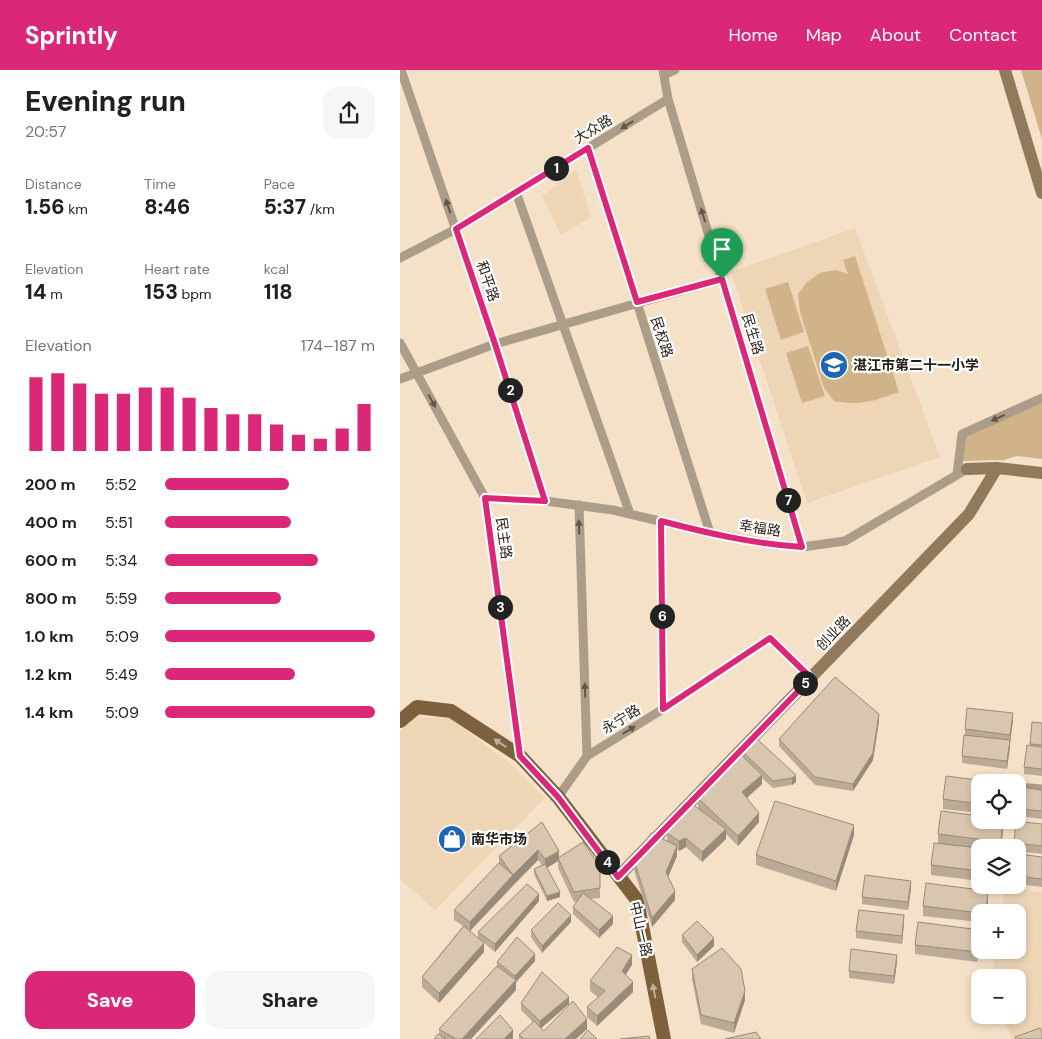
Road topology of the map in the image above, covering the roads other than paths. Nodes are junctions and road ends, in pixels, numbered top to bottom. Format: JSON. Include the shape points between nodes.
{"nodes":[{"id":1,"x":401,"y":70,"type":"edge"},
{"id":2,"x":674,"y":70,"type":"edge"},
{"id":3,"x":1005,"y":70,"type":"edge"},
{"id":4,"x":664,"y":72,"type":"edge"},
{"id":5,"x":668,"y":100,"type":"junction"},
{"id":6,"x":588,"y":148,"type":"junction"},
{"id":7,"x":516,"y":192,"type":"junction"},
{"id":8,"x":1042,"y":194,"type":"edge"},
{"id":9,"x":456,"y":229,"type":"junction"},
{"id":10,"x":400,"y":258,"type":"edge"},
{"id":11,"x":722,"y":279,"type":"junction"},
{"id":12,"x":637,"y":302,"type":"junction"},
{"id":13,"x":563,"y":325,"type":"junction"},
{"id":14,"x":400,"y":343,"type":"edge"},
{"id":15,"x":495,"y":344,"type":"junction"},
{"id":16,"x":416,"y":372,"type":"junction"},
{"id":17,"x":400,"y":379,"type":"edge"},
{"id":18,"x":1042,"y":398,"type":"edge"},
{"id":19,"x":997,"y":468,"type":"junction"},
{"id":20,"x":962,"y":472,"type":"junction"},
{"id":21,"x":1042,"y":472,"type":"edge"},
{"id":22,"x":1042,"y":478,"type":"edge"},
{"id":23,"x":485,"y":498,"type":"junction"},
{"id":24,"x":545,"y":501,"type":"junction"},
{"id":25,"x":578,"y":505,"type":"junction"},
{"id":26,"x":630,"y":514,"type":"junction"},
{"id":27,"x":661,"y":521,"type":"junction"},
{"id":28,"x":710,"y":534,"type":"junction"},
{"id":29,"x":802,"y":547,"type":"junction"},
{"id":30,"x":811,"y":678,"type":"junction"},
{"id":31,"x":663,"y":709,"type":"junction"},
{"id":32,"x":400,"y":721,"type":"edge"},
{"id":33,"x":520,"y":756,"type":"junction"},
{"id":34,"x":587,"y":756,"type":"junction"},
{"id":35,"x":1026,"y":788,"type":"edge"},
{"id":36,"x":1042,"y":789,"type":"edge"},
{"id":37,"x":558,"y":797,"type":"junction"},
{"id":38,"x":618,"y":877,"type":"junction"},
{"id":39,"x":664,"y":1039,"type":"edge"}],
"edges":[{"from":9,"to":1,"type":"street","name":"和平路","one_way":true},
{"from":2,"to":4,"type":"street"},
{"from":3,"to":8,"type":"street"},
{"from":4,"to":5,"type":"street","name":"民生路"},
{"from":5,"to":6,"type":"street","name":"大众路","one_way":true},
{"from":11,"to":5,"type":"street","name":"民生路","one_way":true},
{"from":6,"to":7,"type":"street","name":"大众路"},
{"from":6,"to":12,"type":"street","name":"民权路"},
{"from":7,"to":9,"type":"street","name":"大众路"},
{"from":7,"to":13,"type":"street"},
{"from":9,"to":10,"type":"street","name":"大众路"},
{"from":9,"to":15,"type":"street","name":"和平路"},
{"from":11,"to":12,"type":"street"},
{"from":11,"to":29,"type":"street","name":"民生路"},
{"from":12,"to":13,"type":"street"},
{"from":12,"to":28,"type":"street","name":"民权路"},
{"from":13,"to":15,"type":"street"},
{"from":13,"to":26,"type":"street"},
{"from":14,"to":16,"type":"street","name":"民主路"},
{"from":15,"to":16,"type":"street"},
{"from":15,"to":24,"type":"street","name":"和平路"},
{"from":16,"to":17,"type":"street"},
{"from":16,"to":23,"type":"street","name":"民主路","one_way":true},
{"from":18,"to":20,"type":"street","one_way":true,"via":[[962,434]]},
{"from":19,"to":20,"type":"street"},
{"from":19,"to":21,"type":"street"},
{"from":19,"to":22,"type":"street"},
{"from":19,"to":30,"type":"street","name":"创业路","via":[[969,514]]},
{"from":20,"to":29,"type":"street","name":"幸福路","via":[[845,542]]},
{"from":23,"to":24,"type":"street","name":"幸福路"},
{"from":23,"to":33,"type":"street","name":"民主路"},
{"from":24,"to":25,"type":"street","name":"幸福路"},
{"from":25,"to":26,"type":"street","name":"幸福路"},
{"from":34,"to":25,"type":"street","one_way":true},
{"from":26,"to":27,"type":"street","name":"幸福路"},
{"from":27,"to":28,"type":"street","name":"幸福路"},
{"from":27,"to":31,"type":"street"},
{"from":28,"to":29,"type":"street","name":"幸福路"},
{"from":30,"to":31,"type":"street","name":"永宁路","via":[[770,638]]},
{"from":30,"to":38,"type":"street","name":"创业路"},
{"from":34,"to":31,"type":"street","name":"永宁路","one_way":true},
{"from":33,"to":32,"type":"main road","name":"中山一路","one_way":true,"via":[[451,711],[417,707]]},
{"from":33,"to":37,"type":"main road","name":"中山一路"},
{"from":34,"to":37,"type":"street"},
{"from":35,"to":36,"type":"street"},
{"from":37,"to":38,"type":"main road","name":"中山一路"},
{"from":39,"to":38,"type":"main road","name":"中山一路","one_way":true,"via":[[637,900]]}]}
